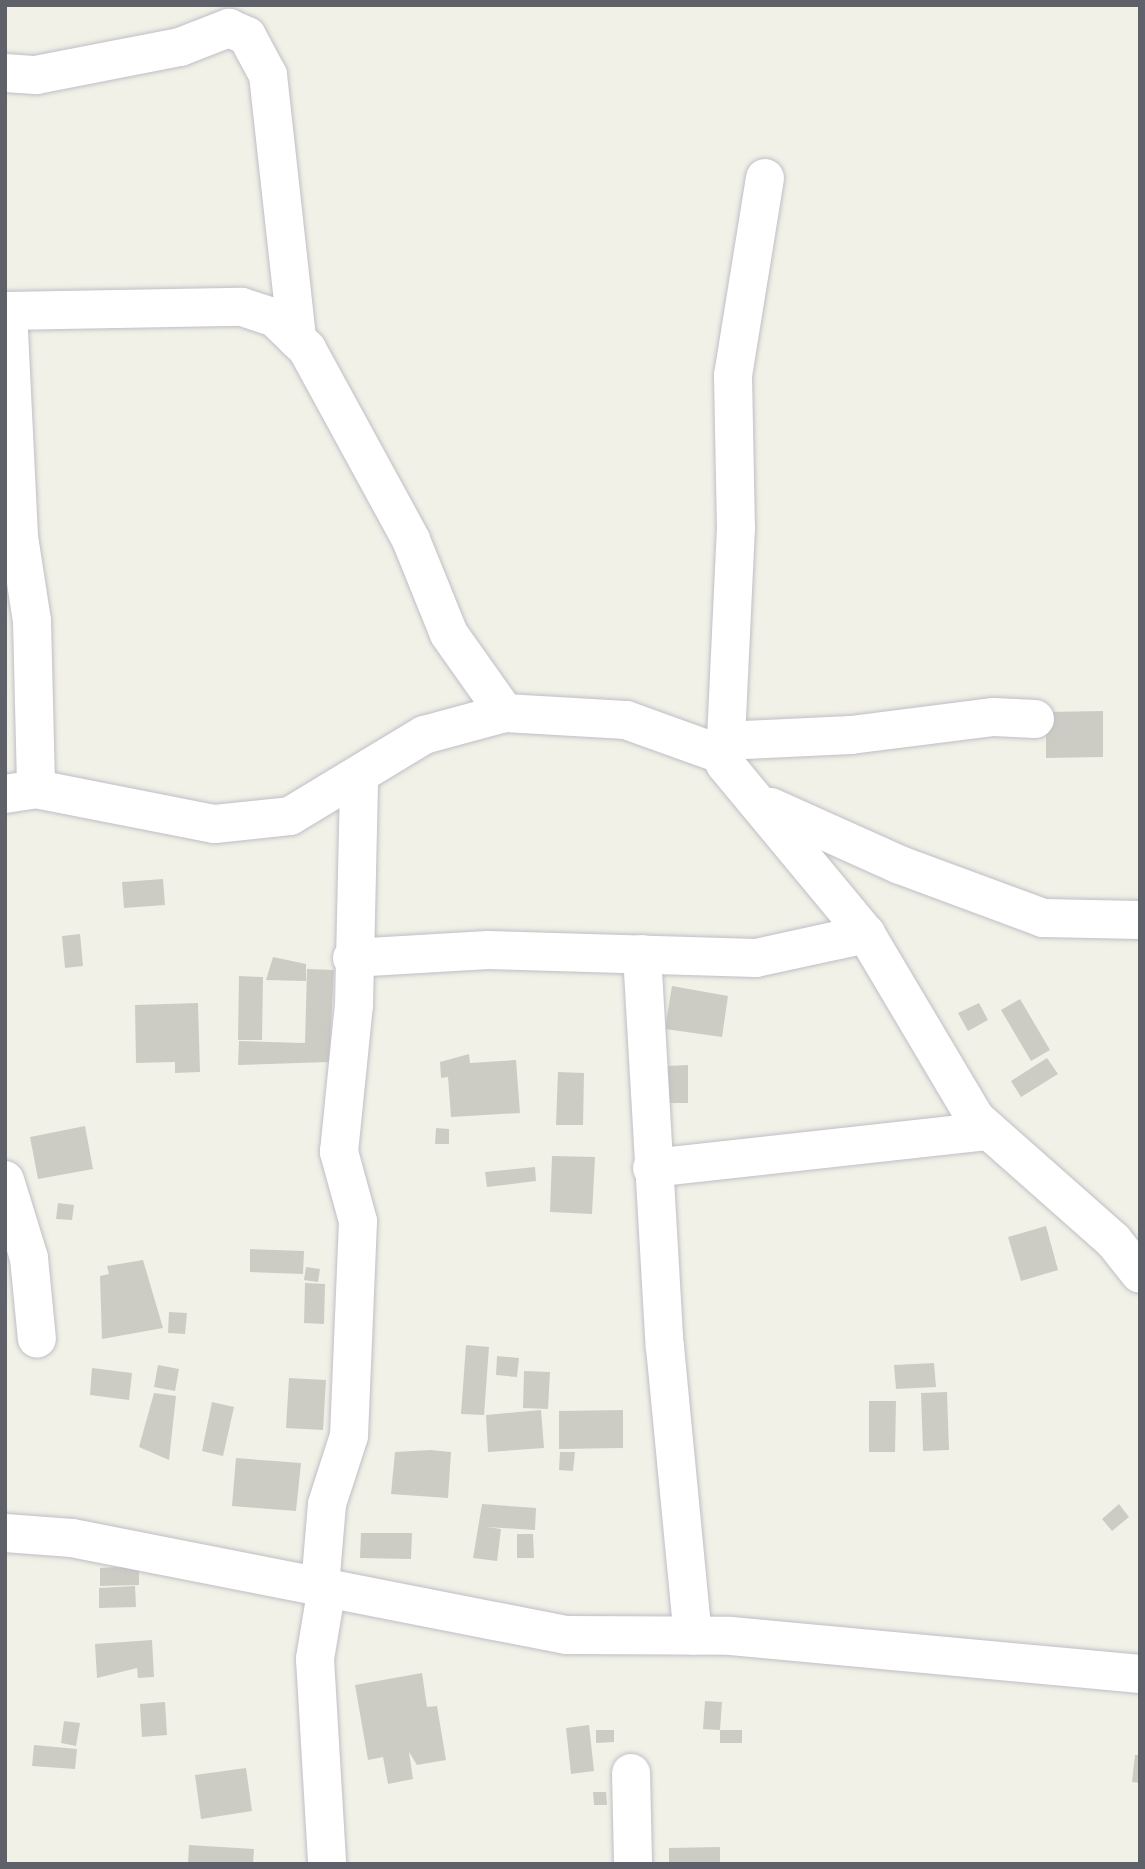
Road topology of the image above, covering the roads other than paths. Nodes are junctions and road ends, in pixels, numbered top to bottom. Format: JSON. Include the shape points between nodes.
{"nodes":[{"id":1,"x":5,"y":73,"type":"edge"},
{"id":2,"x":765,"y":178,"type":"dead end"},
{"id":3,"x":7,"y":311,"type":"edge"},
{"id":4,"x":297,"y":339,"type":"junction"},
{"id":5,"x":505,"y":713,"type":"junction"},
{"id":6,"x":1035,"y":719,"type":"dead end"},
{"id":7,"x":723,"y":748,"type":"junction"},
{"id":8,"x":359,"y":778,"type":"junction"},
{"id":9,"x":21,"y":792,"type":"edge"},
{"id":10,"x":759,"y":802,"type":"junction"},
{"id":11,"x":1140,"y":920,"type":"edge"},
{"id":12,"x":866,"y":934,"type":"junction"},
{"id":13,"x":642,"y":954,"type":"junction"},
{"id":14,"x":352,"y":958,"type":"junction"},
{"id":15,"x":988,"y":1130,"type":"junction"},
{"id":16,"x":652,"y":1168,"type":"junction"},
{"id":17,"x":5,"y":1180,"type":"edge"},
{"id":18,"x":1140,"y":1274,"type":"edge"},
{"id":19,"x":37,"y":1339,"type":"dead end"},
{"id":20,"x":5,"y":1534,"type":"edge"},
{"id":21,"x":323,"y":1586,"type":"junction"},
{"id":22,"x":693,"y":1636,"type":"junction"},
{"id":23,"x":1140,"y":1674,"type":"edge"},
{"id":24,"x":631,"y":1773,"type":"dead end"},
{"id":25,"x":327,"y":1864,"type":"edge"},
{"id":26,"x":633,"y":1864,"type":"edge"}],
"edges":[{"from":1,"to":4,"type":"street","via":[[36,75],[180,47],[229,27],[247,36],[268,75]]},
{"from":2,"to":7,"type":"street","via":[[733,375],[736,527]]},
{"from":3,"to":4,"type":"street","via":[[242,307],[275,318]]},
{"from":3,"to":9,"type":"street","via":[[19,537],[33,648]]},
{"from":4,"to":5,"type":"street","via":[[411,540],[449,635]]},
{"from":5,"to":7,"type":"street","via":[[626,720]]},
{"from":5,"to":8,"type":"street","via":[[424,735]]},
{"from":6,"to":7,"type":"street","via":[[994,717]]},
{"from":7,"to":10,"type":"street","via":[[729,771]]},
{"from":8,"to":9,"type":"street","via":[[290,816],[239,824],[190,821]]},
{"from":8,"to":14,"type":"street"},
{"from":10,"to":11,"type":"street","via":[[900,865],[1043,918]]},
{"from":10,"to":12,"type":"street"},
{"from":12,"to":13,"type":"street","via":[[756,958]]},
{"from":12,"to":15,"type":"street"},
{"from":13,"to":14,"type":"street","via":[[475,950]]},
{"from":13,"to":16,"type":"street"},
{"from":14,"to":21,"type":"street","via":[[354,1005],[339,1152],[358,1221],[349,1436],[327,1504]]},
{"from":15,"to":16,"type":"street"},
{"from":15,"to":18,"type":"street","via":[[1113,1240]]},
{"from":16,"to":22,"type":"street"},
{"from":17,"to":19,"type":"street","via":[[29,1258]]},
{"from":20,"to":21,"type":"street","via":[[72,1538]]},
{"from":21,"to":22,"type":"street","via":[[566,1635]]},
{"from":21,"to":25,"type":"street","via":[[315,1659]]},
{"from":22,"to":23,"type":"street"},
{"from":24,"to":26,"type":"street"}]}
